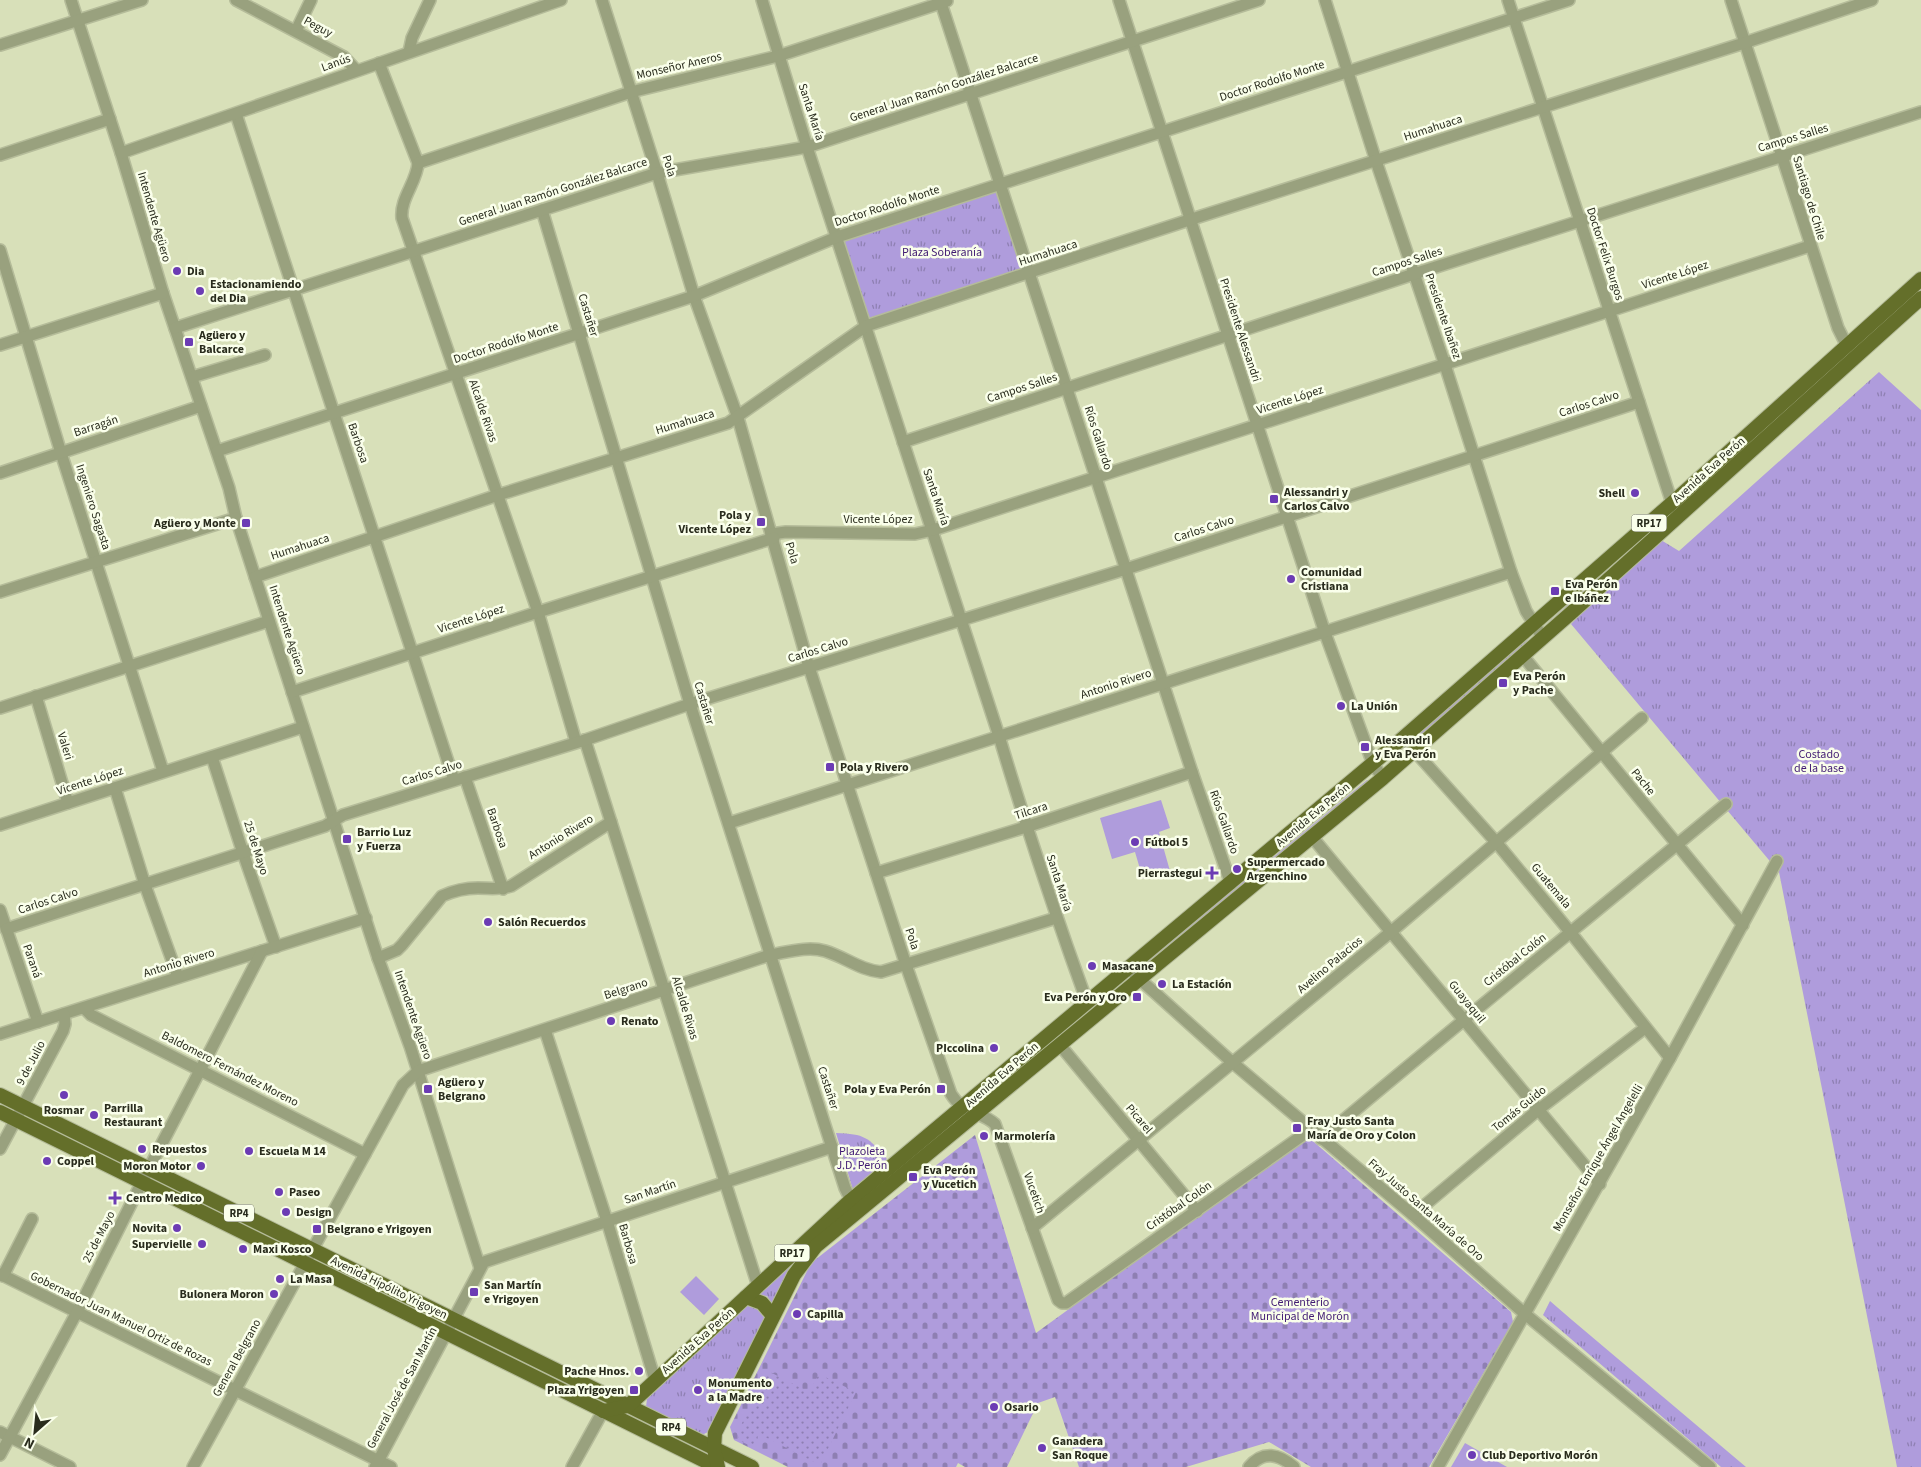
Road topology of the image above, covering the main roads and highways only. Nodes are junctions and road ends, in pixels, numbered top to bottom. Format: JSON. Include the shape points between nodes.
{"nodes":[{"id":1,"x":1921,"y":279,"type":"edge"},
{"id":2,"x":1921,"y":298,"type":"edge"},
{"id":3,"x":1677,"y":508,"type":"junction"},
{"id":4,"x":1134,"y":974,"type":"junction"},
{"id":5,"x":0,"y":1095,"type":"edge"},
{"id":6,"x":0,"y":1112,"type":"edge"},
{"id":7,"x":746,"y":1298,"type":"junction"},
{"id":8,"x":773,"y":1316,"type":"junction"},
{"id":9,"x":628,"y":1406,"type":"junction"},
{"id":10,"x":603,"y":1411,"type":"junction"},
{"id":11,"x":714,"y":1449,"type":"junction"},
{"id":12,"x":718,"y":1467,"type":"edge"},
{"id":13,"x":752,"y":1467,"type":"edge"}],
"edges":[{"from":1,"to":3,"type":"main road","name":"Avenida Eva Perón","number":"RP17"},
{"from":2,"to":3,"type":"main road","name":"Avenida Eva Perón","number":"RP17"},
{"from":3,"to":4,"type":"main road","name":"Avenida Eva Perón","number":"RP17","via":[[1534,624],[1231,884]]},
{"from":3,"to":4,"type":"main road","name":"Avenida Eva Perón","number":"RP17","via":[[1543,638],[1415,751],[1313,838]]},
{"from":4,"to":7,"type":"main road","name":"Avenida Eva Perón","number":"RP17","via":[[1087,1002],[851,1200]]},
{"from":4,"to":8,"type":"main road","name":"Avenida Eva Perón","number":"RP17","via":[[1060,1045],[816,1246],[794,1275]]},
{"from":5,"to":9,"type":"main road","name":"Avenida Hipólito Yrigoyen","number":"RP4"},
{"from":6,"to":10,"type":"main road","name":"Avenida Hipólito Yrigoyen","number":"RP4"},
{"from":7,"to":8,"type":"main road","via":[[762,1303]]},
{"from":7,"to":9,"type":"main road","name":"Avenida Eva Perón","number":"RP17"},
{"from":8,"to":11,"type":"main road","name":"Avenida Eva Perón","number":"RP17","via":[[716,1433]]},
{"from":9,"to":10,"type":"main road"},
{"from":9,"to":11,"type":"main road","name":"Avenida Hipólito Yrigoyen","number":"RP4"},
{"from":10,"to":12,"type":"main road","name":"Avenida Hipólito Yrigoyen","number":"RP4"},
{"from":11,"to":12,"type":"main road","name":"Avenida Eva Perón"},
{"from":11,"to":13,"type":"main road","name":"Avenida Hipólito Yrigoyen","number":"RP4"}]}
